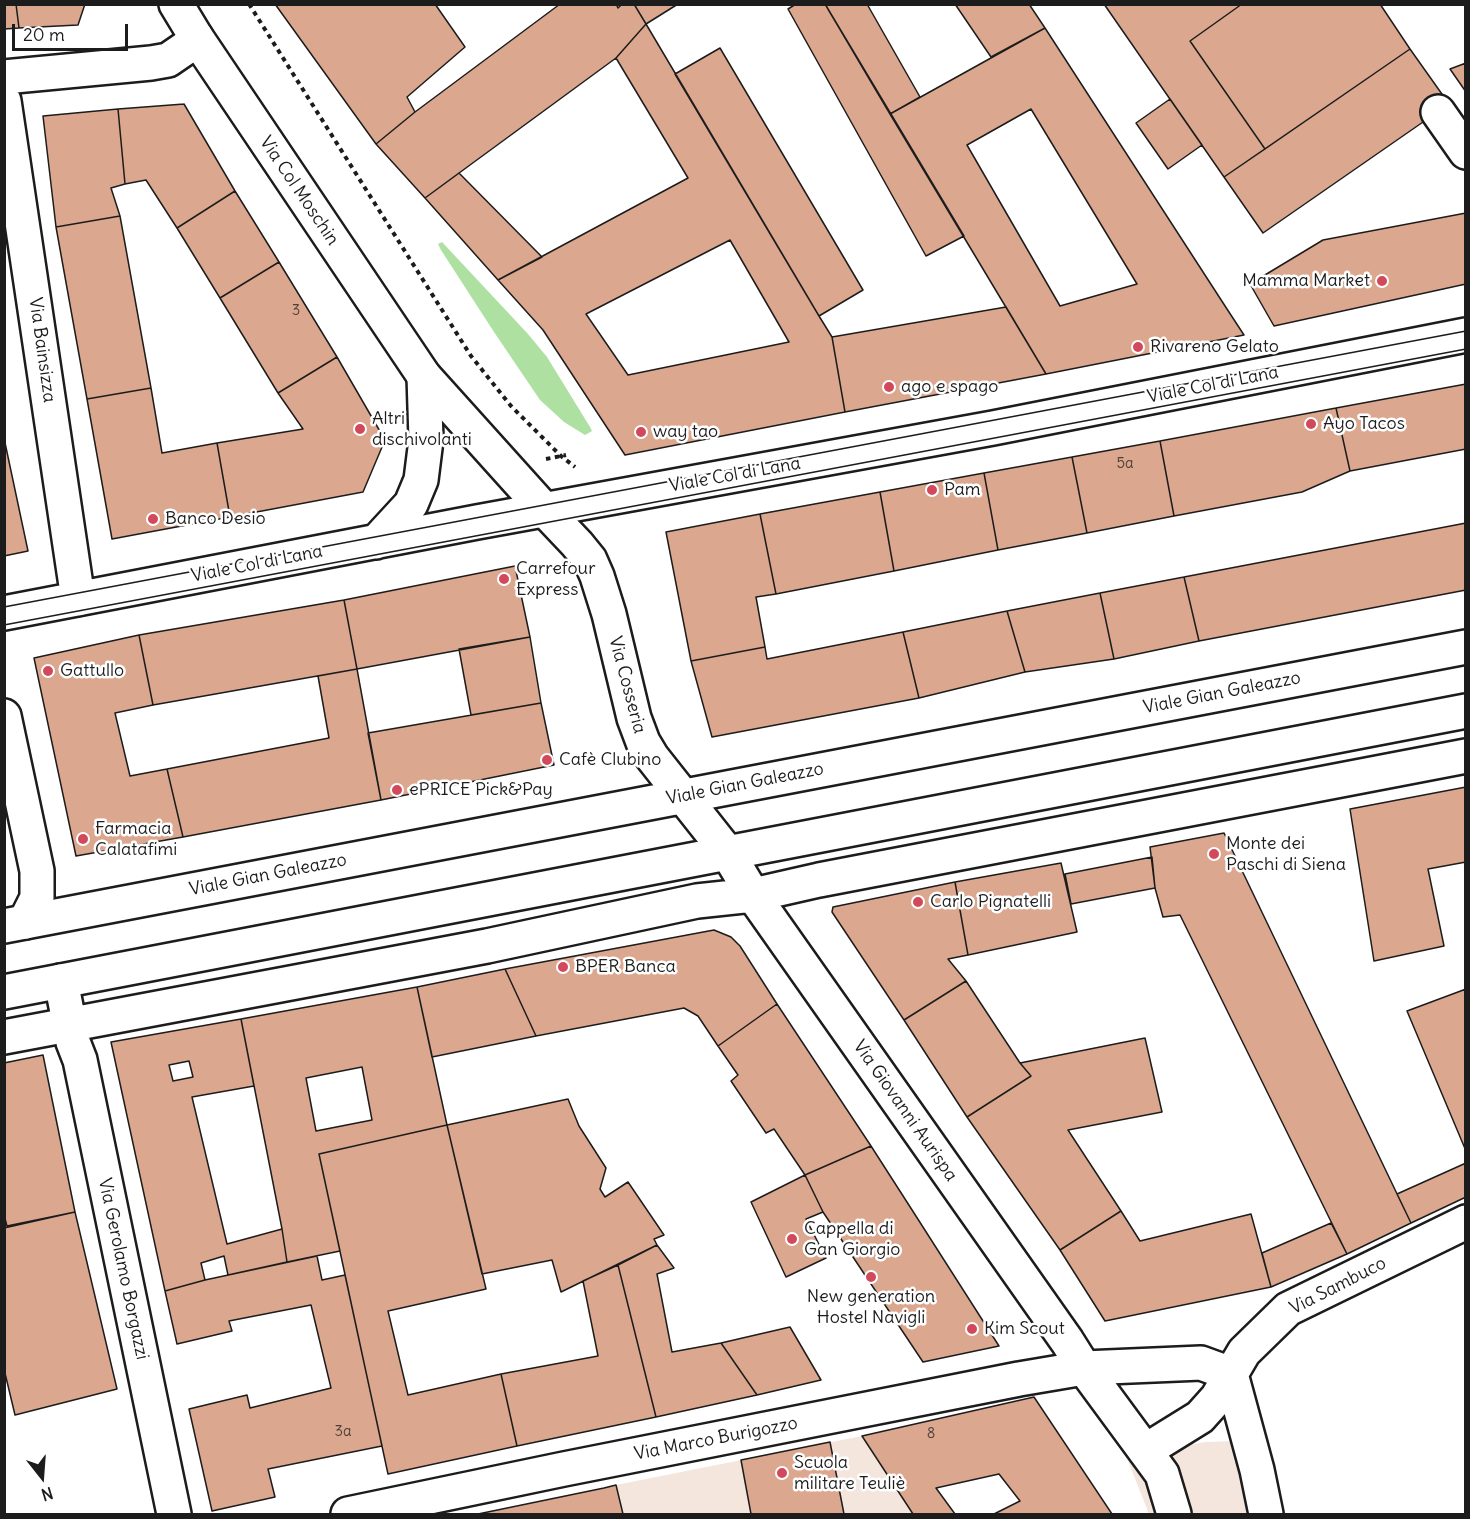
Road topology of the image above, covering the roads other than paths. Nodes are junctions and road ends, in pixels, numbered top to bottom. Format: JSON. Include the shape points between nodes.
{"nodes":[{"id":1,"x":176,"y":4,"type":"edge"},
{"id":2,"x":196,"y":37,"type":"junction"},
{"id":3,"x":4,"y":76,"type":"edge"},
{"id":4,"x":4,"y":101,"type":"edge"},
{"id":5,"x":1438,"y":111,"type":"dead end"},
{"id":6,"x":1466,"y":152,"type":"edge"},
{"id":7,"x":1466,"y":335,"type":"edge"},
{"id":8,"x":423,"y":376,"type":"junction"},
{"id":9,"x":544,"y":510,"type":"junction"},
{"id":10,"x":375,"y":542,"type":"junction"},
{"id":11,"x":78,"y":599,"type":"junction"},
{"id":12,"x":4,"y":613,"type":"edge"},
{"id":13,"x":1466,"y":647,"type":"edge"},
{"id":14,"x":1466,"y":711,"type":"edge"},
{"id":15,"x":4,"y":716,"type":"edge"},
{"id":16,"x":1466,"y":756,"type":"edge"},
{"id":17,"x":1113,"y":778,"type":"junction"},
{"id":18,"x":1073,"y":786,"type":"junction"},
{"id":19,"x":683,"y":796,"type":"junction"},
{"id":20,"x":1122,"y":822,"type":"junction"},
{"id":21,"x":1081,"y":829,"type":"junction"},
{"id":22,"x":727,"y":852,"type":"junction"},
{"id":23,"x":753,"y":895,"type":"junction"},
{"id":24,"x":479,"y":900,"type":"junction"},
{"id":25,"x":15,"y":924,"type":"edge"},
{"id":26,"x":318,"y":931,"type":"junction"},
{"id":27,"x":487,"y":946,"type":"junction"},
{"id":28,"x":327,"y":977,"type":"junction"},
{"id":29,"x":61,"y":981,"type":"junction"},
{"id":30,"x":4,"y":992,"type":"edge"},
{"id":31,"x":70,"y":1025,"type":"junction"},
{"id":32,"x":4,"y":1037,"type":"edge"},
{"id":33,"x":1466,"y":1222,"type":"edge"},
{"id":34,"x":1084,"y":1368,"type":"junction"},
{"id":35,"x":1231,"y":1374,"type":"junction"},
{"id":36,"x":1146,"y":1451,"type":"junction"},
{"id":37,"x":174,"y":1515,"type":"edge"},
{"id":38,"x":348,"y":1515,"type":"edge"},
{"id":39,"x":1174,"y":1515,"type":"edge"},
{"id":40,"x":1266,"y":1515,"type":"edge"}],
"edges":[{"from":1,"to":2,"type":"street","name":"Via Col Moschin"},
{"from":2,"to":3,"type":"street","via":[[168,60]]},
{"from":2,"to":8,"type":"street","name":"Via Col Moschin"},
{"from":4,"to":11,"type":"street","name":"Via Bainsizza"},
{"from":5,"to":6,"type":"street"},
{"from":7,"to":9,"type":"street","name":"Viale Col di Lana","via":[[993,428]]},
{"from":8,"to":9,"type":"street","name":"Via Col Moschin"},
{"from":8,"to":10,"type":"street","via":[[426,440],[421,480],[411,504]]},
{"from":9,"to":10,"type":"street","name":"Viale Col di Lana"},
{"from":9,"to":19,"type":"street","name":"Via Cosseria","via":[[590,560],[609,614],[643,742]]},
{"from":10,"to":11,"type":"street","name":"Viale Col di Lana"},
{"from":11,"to":12,"type":"street","name":"Viale Col di Lana"},
{"from":13,"to":19,"type":"street","name":"Viale Gian Galeazzo"},
{"from":14,"to":17,"type":"street"},
{"from":15,"to":25,"type":"street","via":[[37,872],[37,898]]},
{"from":16,"to":20,"type":"street"},
{"from":17,"to":18,"type":"street"},
{"from":17,"to":20,"type":"street"},
{"from":18,"to":21,"type":"street"},
{"from":18,"to":22,"type":"street"},
{"from":19,"to":22,"type":"street","name":"Via Cosseria"},
{"from":19,"to":25,"type":"street","name":"Viale Gian Galeazzo"},
{"from":20,"to":21,"type":"street"},
{"from":21,"to":23,"type":"street"},
{"from":22,"to":23,"type":"street","name":"Via Giovanni Aurispa"},
{"from":22,"to":24,"type":"street"},
{"from":23,"to":27,"type":"street","via":[[698,901]]},
{"from":23,"to":34,"type":"street","name":"Via Giovanni Aurispa"},
{"from":24,"to":26,"type":"street"},
{"from":24,"to":27,"type":"street"},
{"from":26,"to":28,"type":"street"},
{"from":26,"to":29,"type":"street"},
{"from":27,"to":28,"type":"street"},
{"from":28,"to":31,"type":"street"},
{"from":29,"to":30,"type":"street"},
{"from":29,"to":31,"type":"street"},
{"from":31,"to":32,"type":"street"},
{"from":31,"to":37,"type":"street","name":"Via Gerolamo Borgazzi"},
{"from":33,"to":35,"type":"street","name":"Via Sambuco","via":[[1288,1309],[1244,1352]]},
{"from":34,"to":35,"type":"street","name":"Via Marco Burigozzo","via":[[1201,1363]]},
{"from":34,"to":36,"type":"street","name":"Via Giovanni Aurispa"},
{"from":34,"to":38,"type":"street","name":"Via Marco Burigozzo"},
{"from":35,"to":36,"type":"street","name":"Via Sambuco","via":[[1200,1417]]},
{"from":35,"to":40,"type":"street"},
{"from":36,"to":39,"type":"street","name":"Via Giovanni Aurispa","via":[[1162,1474]]}]}
